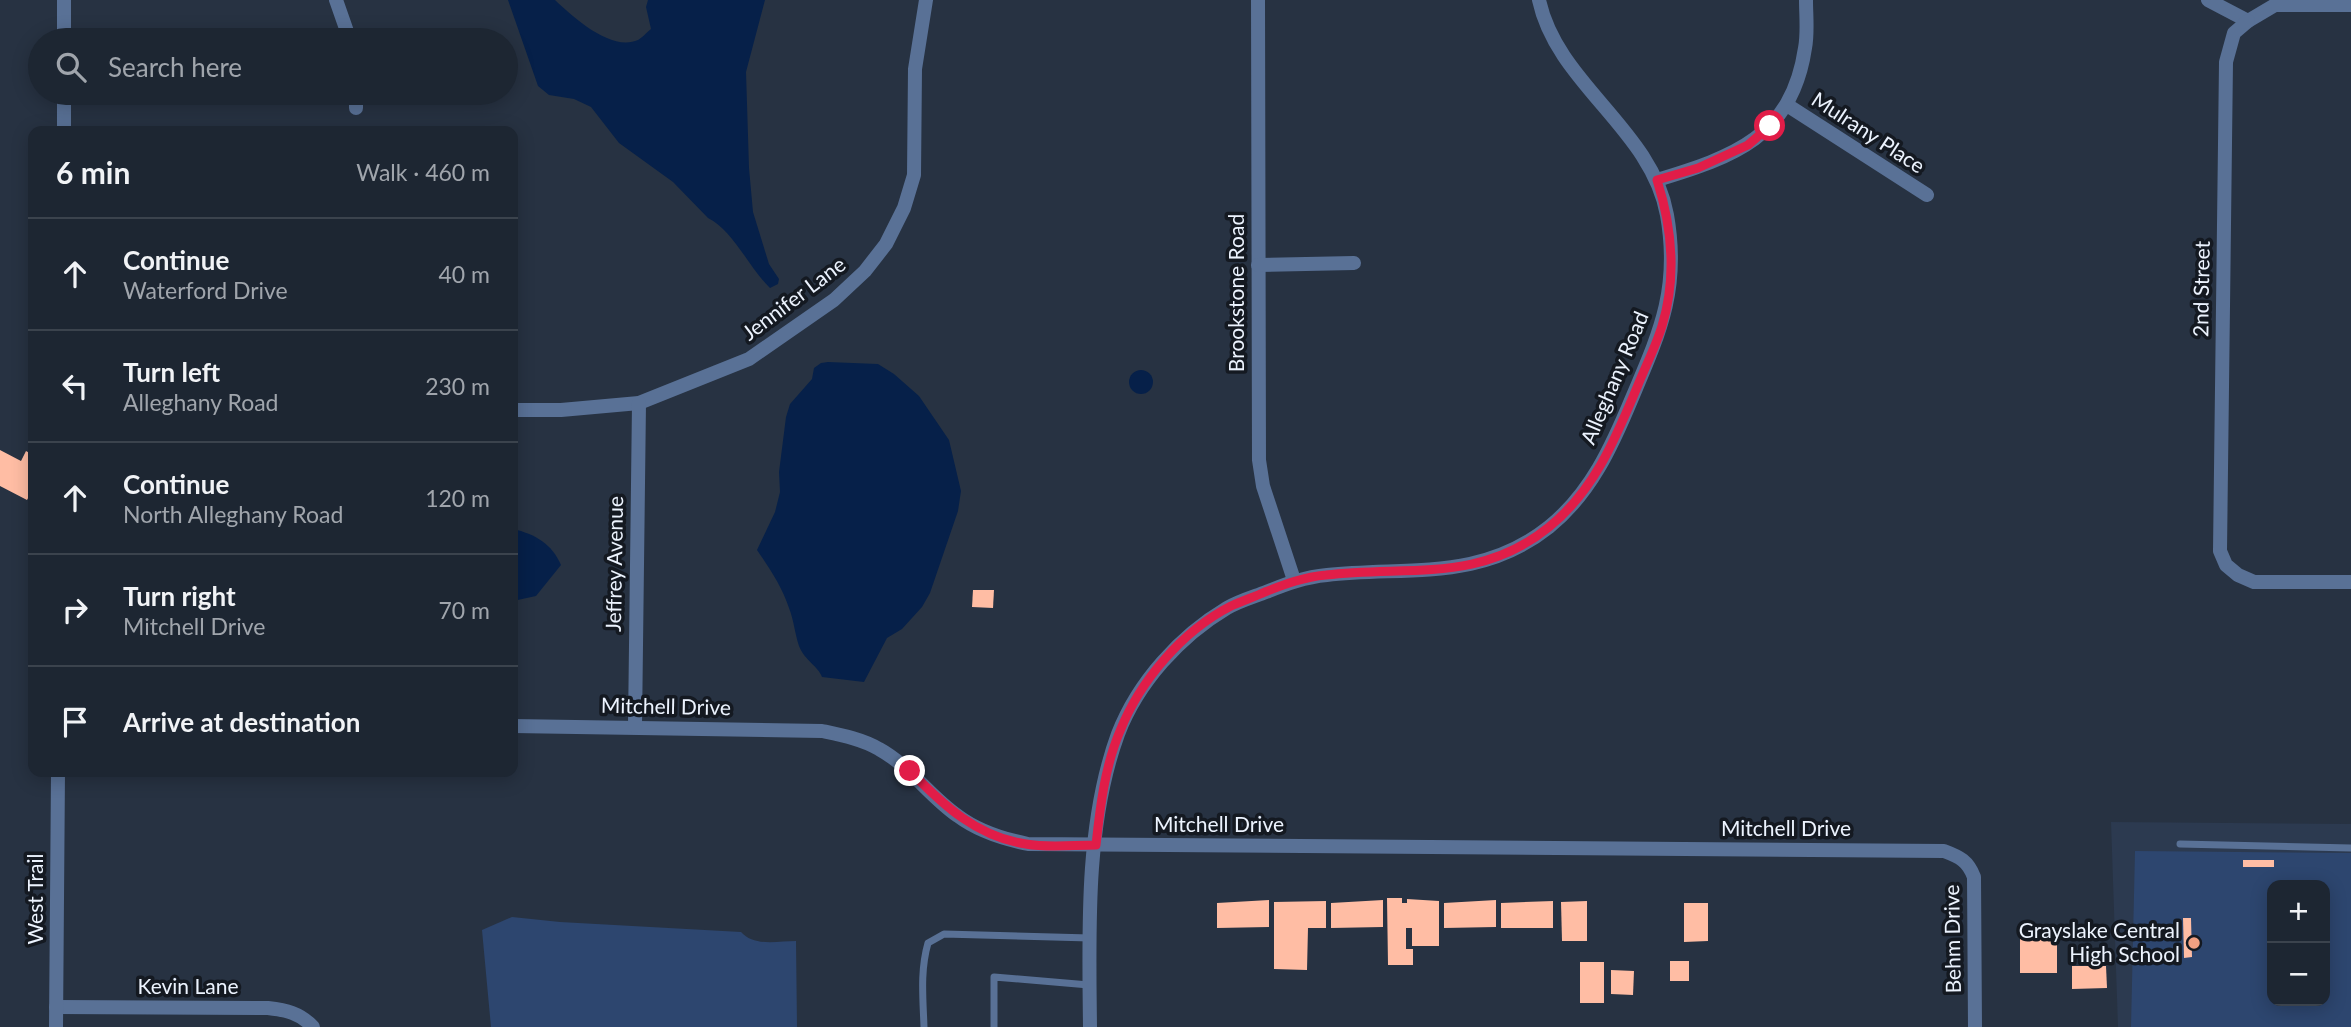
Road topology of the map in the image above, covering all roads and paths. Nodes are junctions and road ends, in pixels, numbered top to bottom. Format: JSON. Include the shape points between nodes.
{"nodes":[{"id":1,"x":64,"y":0,"type":"edge"},
{"id":2,"x":336,"y":0,"type":"edge"},
{"id":3,"x":926,"y":0,"type":"edge"},
{"id":4,"x":1258,"y":0,"type":"edge"},
{"id":5,"x":1539,"y":0,"type":"edge"},
{"id":6,"x":1806,"y":0,"type":"edge"},
{"id":7,"x":2208,"y":0,"type":"edge"},
{"id":8,"x":2351,"y":5,"type":"edge"},
{"id":9,"x":2248,"y":21,"type":"junction"},
{"id":10,"x":64,"y":28,"type":"edge"},
{"id":11,"x":345,"y":28,"type":"edge"},
{"id":12,"x":64,"y":105,"type":"edge"},
{"id":13,"x":356,"y":105,"type":"edge"},
{"id":14,"x":1787,"y":105,"type":"junction"},
{"id":15,"x":356,"y":108,"type":"dead end"},
{"id":16,"x":64,"y":126,"type":"edge"},
{"id":17,"x":1657,"y":180,"type":"junction"},
{"id":18,"x":1927,"y":195,"type":"dead end"},
{"id":19,"x":1354,"y":263,"type":"dead end"},
{"id":20,"x":1258,"y":265,"type":"junction"},
{"id":21,"x":639,"y":403,"type":"junction"},
{"id":22,"x":518,"y":410,"type":"edge"},
{"id":23,"x":1294,"y":580,"type":"junction"},
{"id":24,"x":2351,"y":582,"type":"edge"},
{"id":25,"x":518,"y":726,"type":"edge"},
{"id":26,"x":635,"y":726,"type":"junction"},
{"id":27,"x":58,"y":777,"type":"edge"},
{"id":28,"x":2180,"y":844,"type":"dead end"},
{"id":29,"x":1096,"y":845,"type":"junction"},
{"id":30,"x":2351,"y":848,"type":"edge"},
{"id":31,"x":1959,"y":857,"type":"joint"},
{"id":32,"x":1090,"y":938,"type":"junction"},
{"id":33,"x":1089,"y":985,"type":"junction"},
{"id":34,"x":56,"y":1007,"type":"junction"},
{"id":35,"x":57,"y":1027,"type":"edge"},
{"id":36,"x":313,"y":1027,"type":"edge"},
{"id":37,"x":924,"y":1027,"type":"edge"},
{"id":38,"x":995,"y":1027,"type":"edge"},
{"id":39,"x":1090,"y":1027,"type":"edge"},
{"id":40,"x":1975,"y":1027,"type":"edge"}],
"edges":[{"from":1,"to":10,"type":"street"},
{"from":2,"to":11,"type":"street"},
{"from":3,"to":21,"type":"street","name":"Jennifer Lane","via":[[915,69],[914,175],[886,244],[834,300],[749,359]]},
{"from":4,"to":20,"type":"street","name":"Brookstone Road"},
{"from":5,"to":17,"type":"street","name":"Alleghany Road","via":[[1556,45]]},
{"from":6,"to":14,"type":"street","via":[[1806,47]]},
{"from":7,"to":9,"type":"street"},
{"from":8,"to":9,"type":"street","via":[[2275,5]]},
{"from":9,"to":24,"type":"street","name":"2nd Street","via":[[2234,33],[2226,62],[2220,551],[2226,565],[2254,582]]},
{"from":12,"to":16,"type":"street"},
{"from":13,"to":15,"type":"street"},
{"from":14,"to":17,"type":"street","via":[[1748,145],[1698,168]]},
{"from":14,"to":18,"type":"street","name":"Mulrany Place"},
{"from":17,"to":23,"type":"street","name":"Alleghany Road","via":[[1667,213],[1672,266],[1662,327],[1616,436],[1579,497],[1549,527],[1476,564]]},
{"from":19,"to":20,"type":"street"},
{"from":20,"to":23,"type":"street","name":"Brookstone Road","via":[[1259,460]]},
{"from":21,"to":22,"type":"street","name":"Jennifer Lane"},
{"from":21,"to":26,"type":"street","name":"Jeffrey Avenue"},
{"from":23,"to":29,"type":"street","name":"Alleghany Road","via":[[1230,607],[1177,647],[1151,677],[1119,732]]},
{"from":25,"to":26,"type":"street","name":"Mitchell Drive"},
{"from":26,"to":29,"type":"street","name":"Mitchell Drive","via":[[822,731],[847,736],[878,748],[958,817],[1000,839],[1028,845]]},
{"from":27,"to":34,"type":"street","name":"West Trail"},
{"from":28,"to":30,"type":"lane"},
{"from":29,"to":31,"type":"street","name":"Mitchell Drive","via":[[1944,851]]},
{"from":29,"to":32,"type":"street","name":"Alleghany Road"},
{"from":31,"to":40,"type":"street","name":"Behm Drive","via":[[1969,864],[1974,877]]},
{"from":32,"to":33,"type":"street","name":"Alleghany Road"},
{"from":32,"to":37,"type":"lane","via":[[986,933],[936,938],[928,943],[924,956]]},
{"from":33,"to":38,"type":"lane","via":[[994,977]]},
{"from":33,"to":39,"type":"street","name":"Alleghany Road"},
{"from":34,"to":35,"type":"street","name":"West Trail"},
{"from":34,"to":36,"type":"street","name":"Kevin Lane","via":[[268,1008],[293,1013]]}]}
